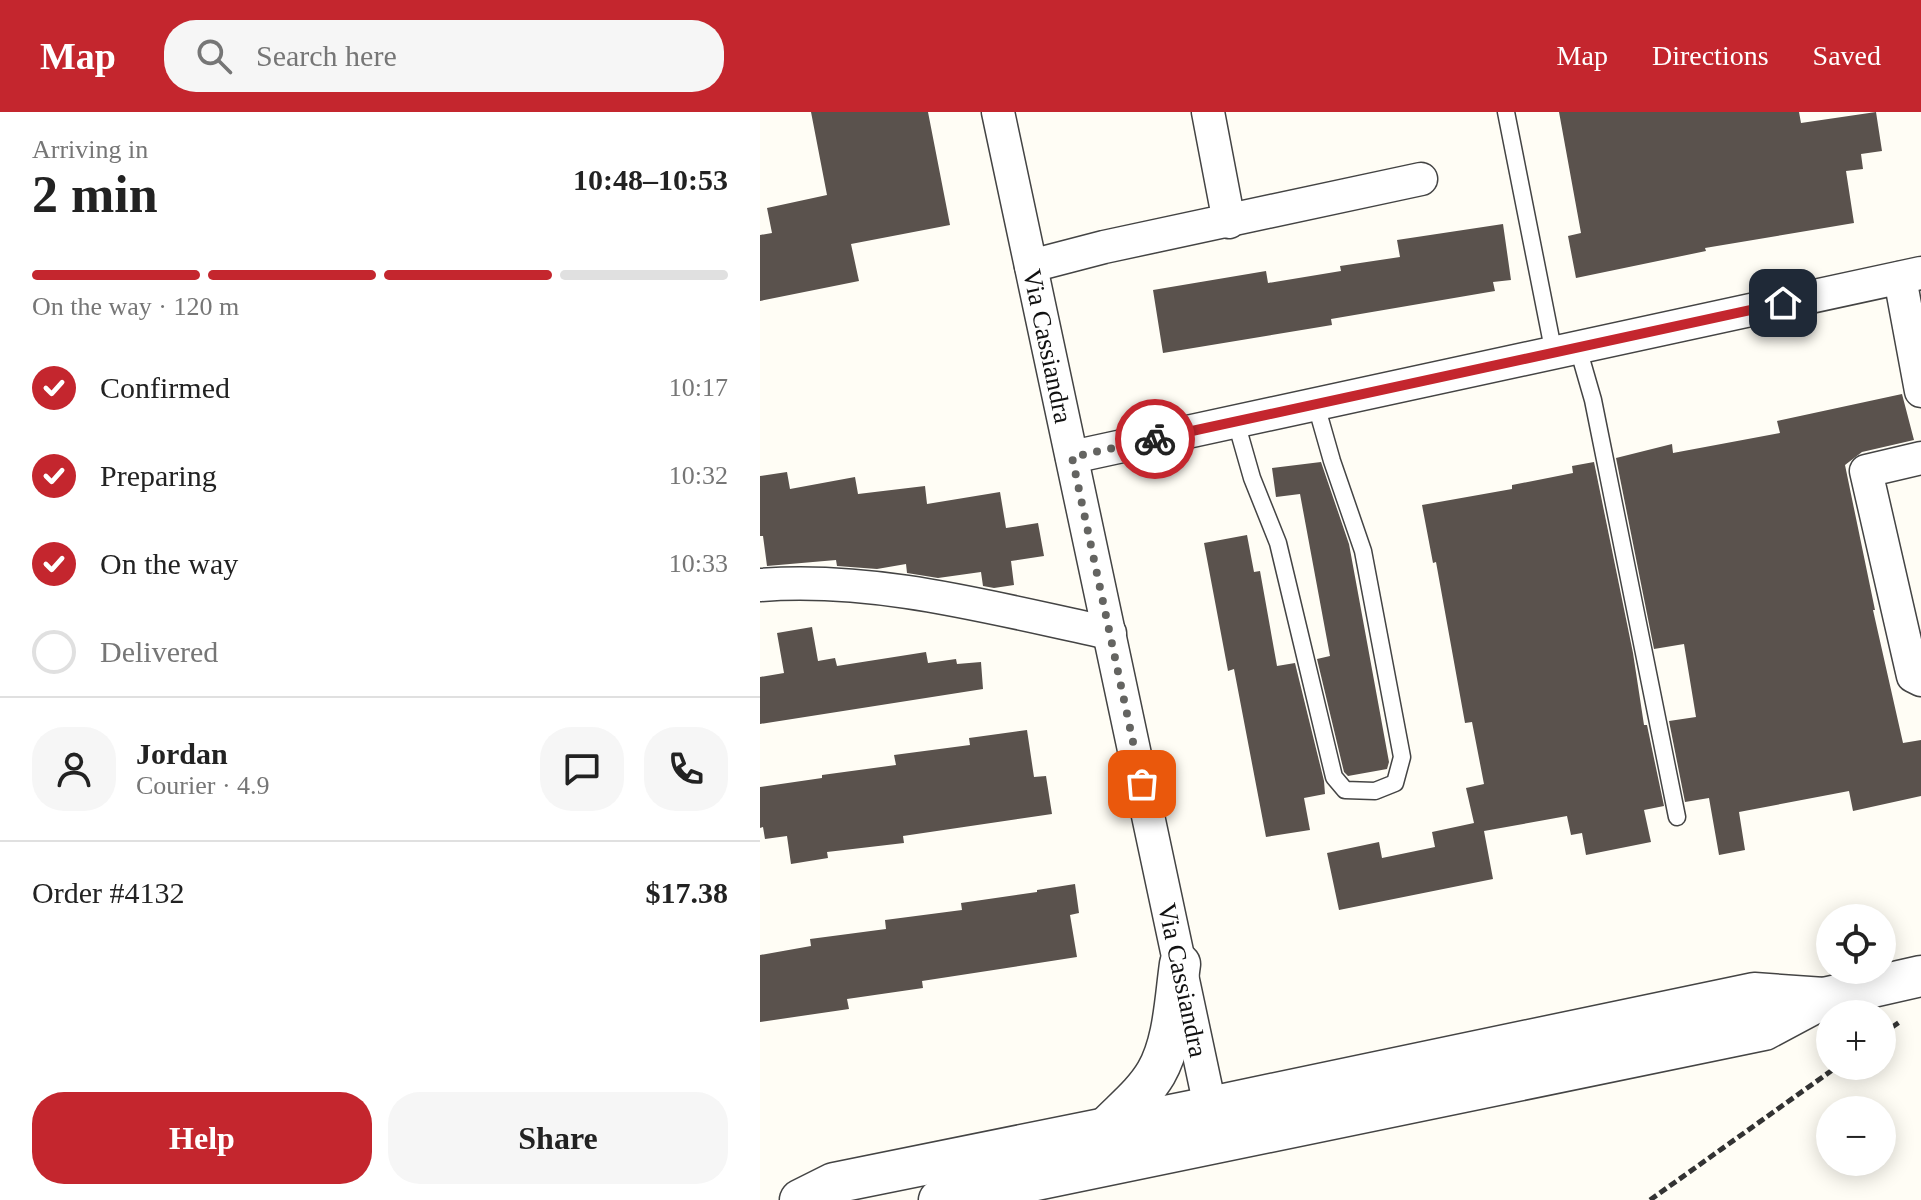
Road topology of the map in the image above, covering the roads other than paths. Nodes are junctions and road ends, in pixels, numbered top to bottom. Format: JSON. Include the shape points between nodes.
{"nodes":[{"id":1,"x":998,"y":112,"type":"edge"},
{"id":2,"x":1208,"y":112,"type":"edge"},
{"id":3,"x":1506,"y":112,"type":"edge"},
{"id":4,"x":1421,"y":179,"type":"dead end"},
{"id":5,"x":1229,"y":222,"type":"junction"},
{"id":6,"x":1031,"y":266,"type":"junction"},
{"id":7,"x":1910,"y":276,"type":"edge"},
{"id":8,"x":1566,"y":351,"type":"junction"},
{"id":9,"x":1921,"y":391,"type":"edge"},
{"id":10,"x":1316,"y":405,"type":"junction"},
{"id":11,"x":1236,"y":422,"type":"junction"},
{"id":12,"x":1072,"y":457,"type":"junction"},
{"id":13,"x":1921,"y":458,"type":"edge"},
{"id":14,"x":760,"y":585,"type":"edge"},
{"id":15,"x":1110,"y":633,"type":"junction"},
{"id":16,"x":1921,"y":680,"type":"edge"},
{"id":17,"x":1677,"y":817,"type":"dead end"},
{"id":18,"x":1180,"y":964,"type":"junction"},
{"id":19,"x":1921,"y":976,"type":"edge"},
{"id":20,"x":1214,"y":1126,"type":"junction"},
{"id":21,"x":1105,"y":1129,"type":"junction"},
{"id":22,"x":800,"y":1200,"type":"edge"},
{"id":23,"x":939,"y":1200,"type":"edge"}],
"edges":[{"from":1,"to":6,"type":"street","name":"Via Cassiandra"},
{"from":2,"to":5,"type":"street"},
{"from":3,"to":8,"type":"lane"},
{"from":4,"to":5,"type":"street"},
{"from":5,"to":6,"type":"street"},
{"from":6,"to":12,"type":"street","name":"Via Cassiandra"},
{"from":7,"to":8,"type":"street"},
{"from":7,"to":9,"type":"street"},
{"from":8,"to":10,"type":"street"},
{"from":8,"to":17,"type":"lane","via":[[1593,400]]},
{"from":10,"to":11,"type":"street"},
{"from":10,"to":11,"type":"lane","via":[[1363,551],[1402,757],[1395,783],[1375,791],[1345,790],[1334,777],[1278,543]]},
{"from":11,"to":12,"type":"street"},
{"from":12,"to":15,"type":"street","name":"Via Cassiandra"},
{"from":13,"to":16,"type":"street","via":[[1866,471],[1913,676]]},
{"from":14,"to":15,"type":"street","via":[[882,588]]},
{"from":15,"to":18,"type":"street","name":"Via Cassiandra"},
{"from":18,"to":20,"type":"street","name":"Via Cassiandra"},
{"from":18,"to":21,"type":"street","via":[[1171,1027],[1156,1073]]},
{"from":19,"to":20,"type":"street","via":[[1824,998],[1754,993]]},
{"from":20,"to":21,"type":"street"},
{"from":20,"to":23,"type":"street"},
{"from":21,"to":22,"type":"street","via":[[834,1183]]}]}
